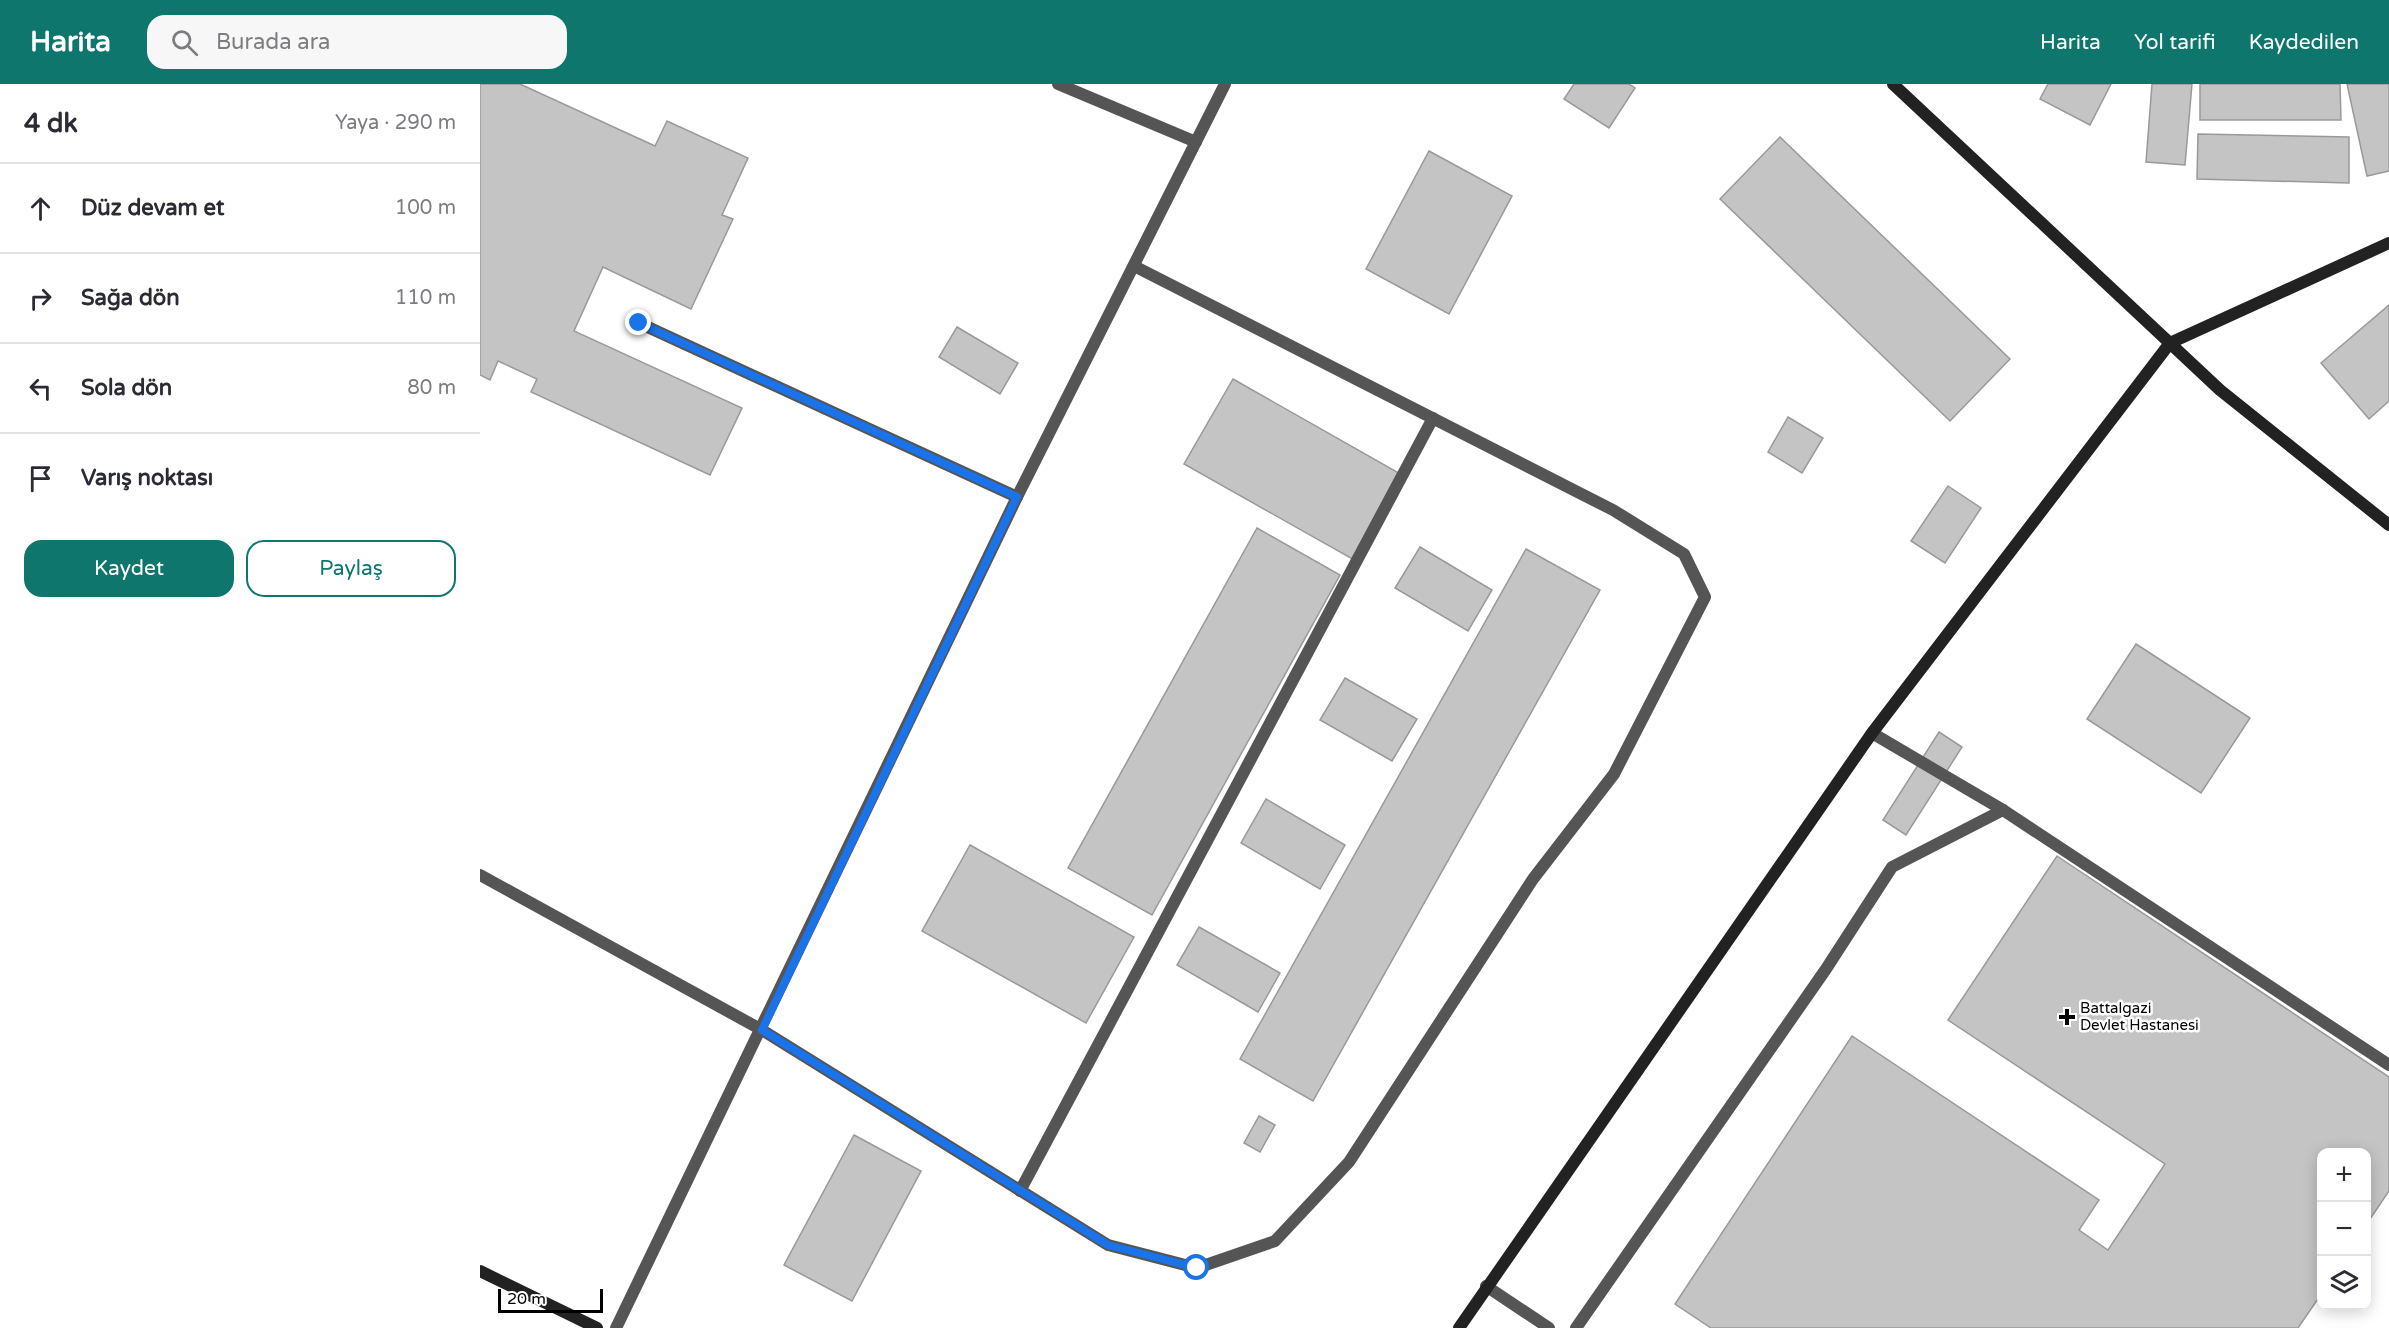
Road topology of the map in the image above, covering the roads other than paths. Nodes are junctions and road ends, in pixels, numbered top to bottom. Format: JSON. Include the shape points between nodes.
{"nodes":[{"id":1,"x":1058,"y":84,"type":"edge"},
{"id":2,"x":1226,"y":84,"type":"edge"},
{"id":3,"x":1893,"y":84,"type":"edge"},
{"id":4,"x":1196,"y":142,"type":"junction"},
{"id":5,"x":2389,"y":243,"type":"edge"},
{"id":6,"x":1134,"y":266,"type":"junction"},
{"id":7,"x":639,"y":323,"type":"dead end"},
{"id":8,"x":2170,"y":343,"type":"junction"},
{"id":9,"x":1433,"y":418,"type":"junction"},
{"id":10,"x":1017,"y":497,"type":"junction"},
{"id":11,"x":2389,"y":525,"type":"edge"},
{"id":12,"x":1872,"y":733,"type":"junction"},
{"id":13,"x":2003,"y":810,"type":"junction"},
{"id":14,"x":480,"y":875,"type":"edge"},
{"id":15,"x":762,"y":1030,"type":"junction"},
{"id":16,"x":2389,"y":1065,"type":"edge"},
{"id":17,"x":1020,"y":1191,"type":"junction"},
{"id":18,"x":480,"y":1271,"type":"edge"},
{"id":19,"x":1486,"y":1286,"type":"junction"},
{"id":20,"x":597,"y":1328,"type":"edge"},
{"id":21,"x":616,"y":1328,"type":"edge"},
{"id":22,"x":1459,"y":1328,"type":"edge"},
{"id":23,"x":1549,"y":1328,"type":"edge"},
{"id":24,"x":1576,"y":1328,"type":"edge"}],
"edges":[{"from":1,"to":4,"type":"street"},
{"from":2,"to":4,"type":"street"},
{"from":3,"to":8,"type":"main road"},
{"from":4,"to":6,"type":"street"},
{"from":5,"to":8,"type":"main road"},
{"from":6,"to":9,"type":"street"},
{"from":6,"to":10,"type":"street"},
{"from":7,"to":10,"type":"street"},
{"from":8,"to":11,"type":"main road","via":[[2220,390]]},
{"from":8,"to":12,"type":"main road"},
{"from":9,"to":17,"type":"street"},
{"from":9,"to":17,"type":"street","via":[[1613,510],[1684,554],[1705,597],[1614,774],[1533,879],[1349,1162],[1275,1241],[1197,1268],[1108,1245]]},
{"from":10,"to":15,"type":"street"},
{"from":12,"to":13,"type":"street"},
{"from":12,"to":19,"type":"main road"},
{"from":13,"to":16,"type":"street"},
{"from":13,"to":24,"type":"street","via":[[1892,867],[1826,969]]},
{"from":14,"to":15,"type":"street"},
{"from":15,"to":17,"type":"street"},
{"from":15,"to":21,"type":"street"},
{"from":18,"to":20,"type":"main road"},
{"from":19,"to":22,"type":"main road"},
{"from":19,"to":23,"type":"street"}]}
